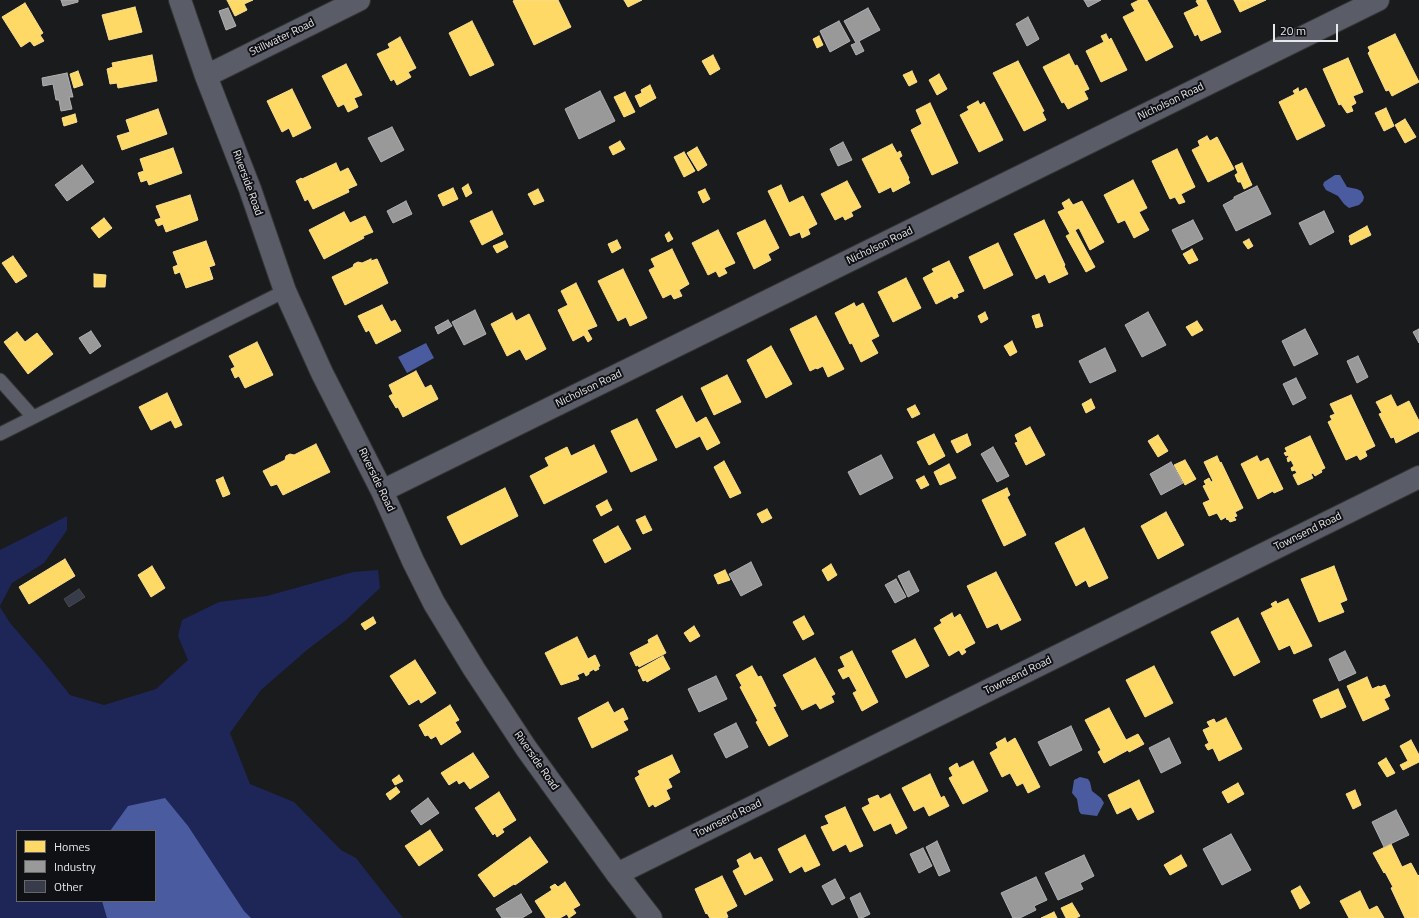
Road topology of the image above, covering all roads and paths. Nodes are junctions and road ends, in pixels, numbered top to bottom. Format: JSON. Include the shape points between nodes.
{"nodes":[{"id":1,"x":180,"y":0,"type":"edge"},
{"id":2,"x":359,"y":0,"type":"edge"},
{"id":3,"x":1378,"y":0,"type":"edge"},
{"id":4,"x":206,"y":76,"type":"junction"},
{"id":5,"x":285,"y":291,"type":"junction"},
{"id":6,"x":0,"y":380,"type":"edge"},
{"id":7,"x":33,"y":417,"type":"junction"},
{"id":8,"x":0,"y":434,"type":"edge"},
{"id":9,"x":1419,"y":477,"type":"edge"},
{"id":10,"x":382,"y":491,"type":"junction"},
{"id":11,"x":617,"y":874,"type":"junction"},
{"id":12,"x":651,"y":918,"type":"edge"}],
"edges":[{"from":1,"to":4,"type":"street","name":"Riverside Road"},
{"from":2,"to":4,"type":"street","name":"Stillwater Road"},
{"from":3,"to":10,"type":"street","name":"Nicholson Road"},
{"from":4,"to":5,"type":"street","name":"Riverside Road","via":[[250,189]]},
{"from":5,"to":7,"type":"lane"},
{"from":5,"to":10,"type":"street","name":"Riverside Road","via":[[322,373]]},
{"from":6,"to":7,"type":"lane"},
{"from":7,"to":8,"type":"lane"},
{"from":9,"to":11,"type":"street","name":"Townsend Road"},
{"from":10,"to":11,"type":"street","name":"Riverside Road","via":[[434,603],[474,670],[526,748]]},
{"from":11,"to":12,"type":"street","name":"Riverside Road"}]}
